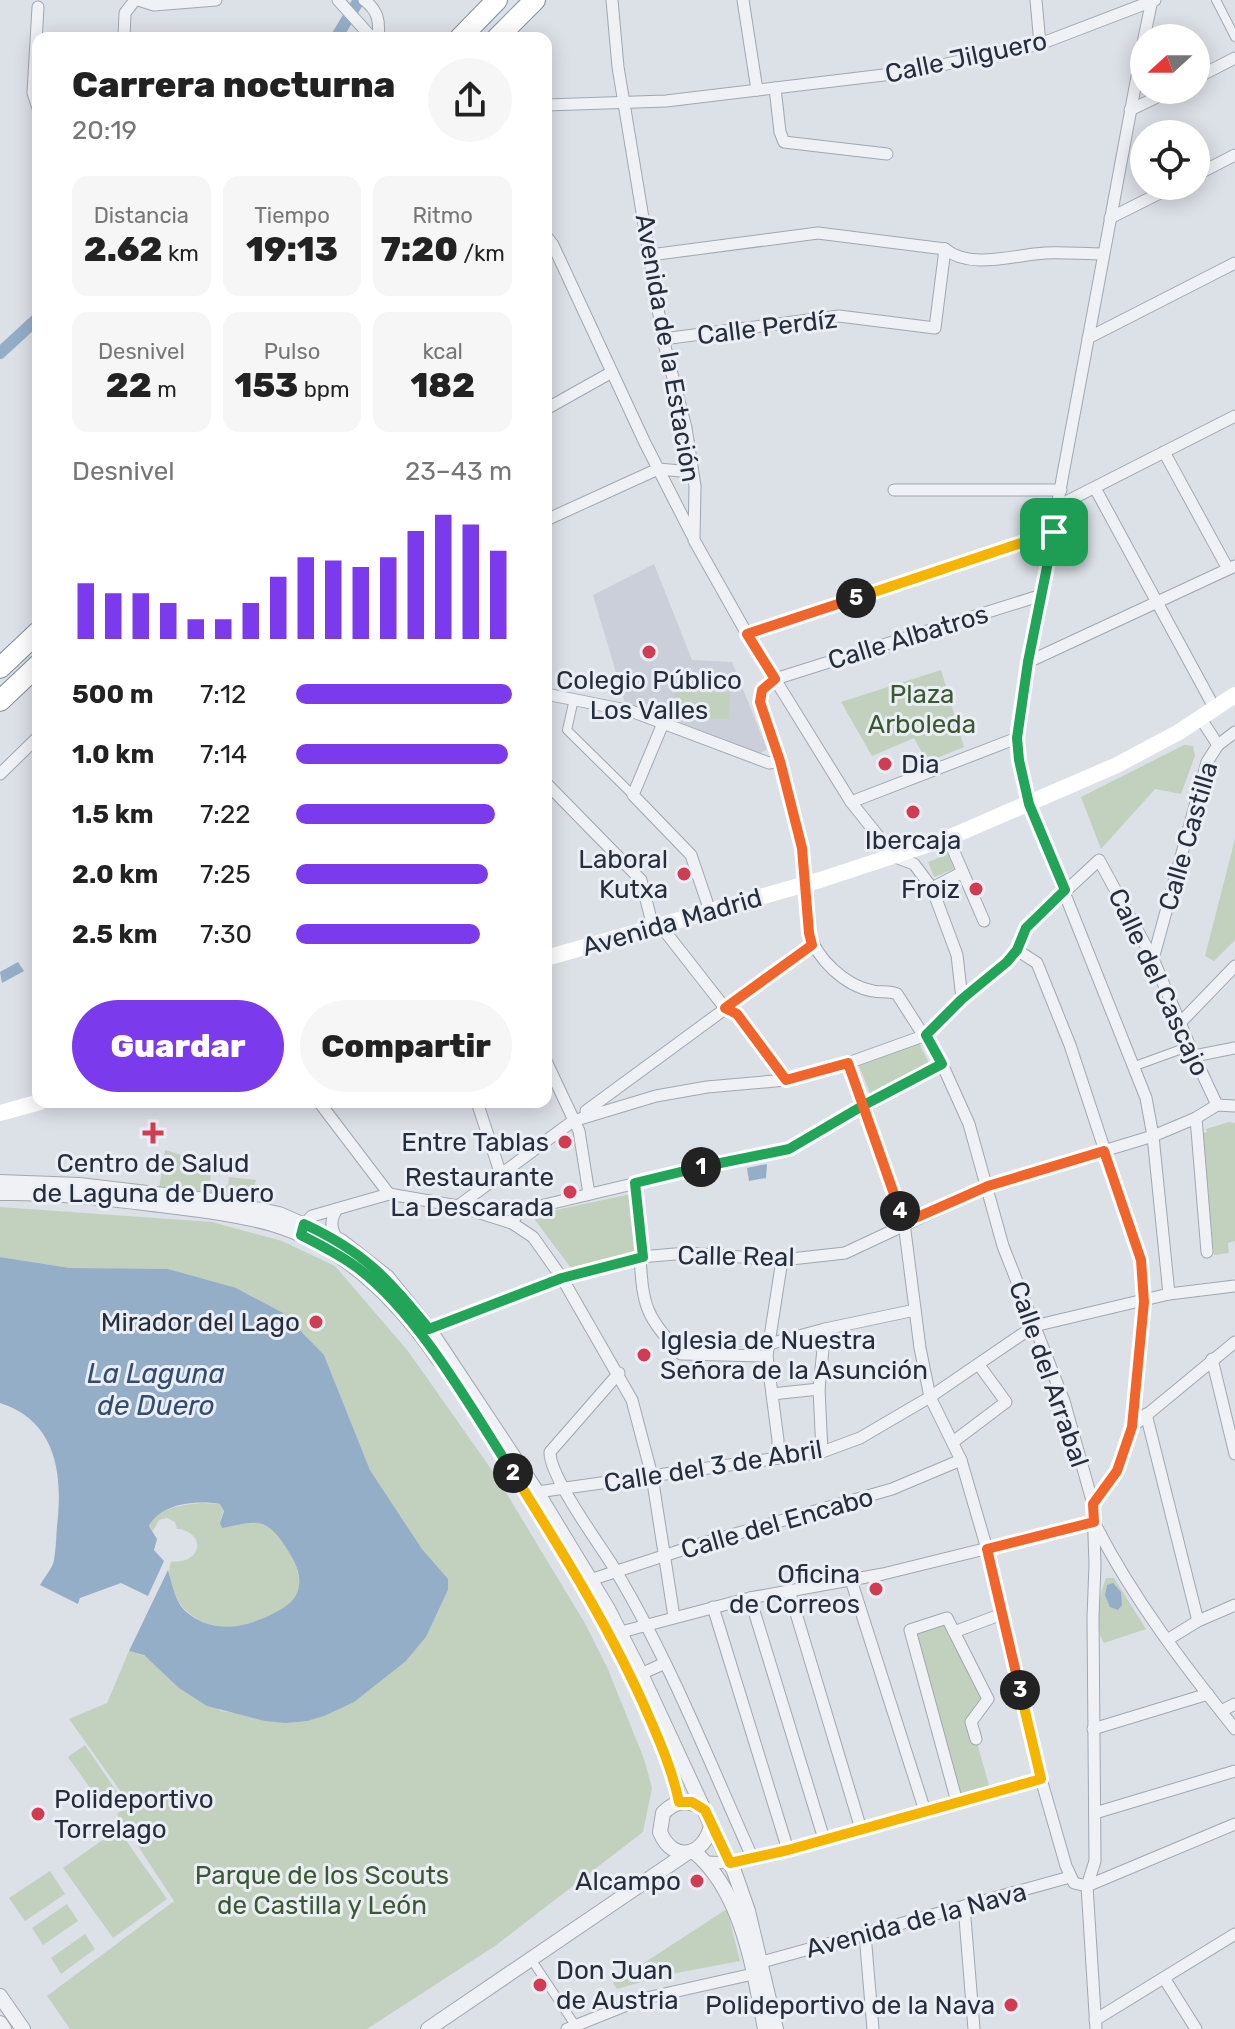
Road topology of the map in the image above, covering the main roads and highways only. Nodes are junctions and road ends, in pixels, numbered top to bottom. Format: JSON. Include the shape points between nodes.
{"nodes":[{"id":1,"x":497,"y":0,"type":"edge"},
{"id":2,"x":535,"y":0,"type":"edge"},
{"id":3,"x":466,"y":32,"type":"edge"},
{"id":4,"x":503,"y":32,"type":"edge"},
{"id":5,"x":32,"y":638,"type":"edge"},
{"id":6,"x":0,"y":668,"type":"edge"},
{"id":7,"x":32,"y":671,"type":"edge"},
{"id":8,"x":1235,"y":695,"type":"edge"},
{"id":9,"x":0,"y":701,"type":"edge"},
{"id":10,"x":552,"y":956,"type":"edge"},
{"id":11,"x":32,"y":1104,"type":"edge"},
{"id":12,"x":0,"y":1113,"type":"edge"}],
"edges":[{"from":1,"to":3,"type":"highway"},
{"from":2,"to":4,"type":"highway"},
{"from":5,"to":6,"type":"highway"},
{"from":7,"to":9,"type":"highway"},
{"from":8,"to":10,"type":"main road","name":"Avenida Madrid","via":[[1115,766],[948,838]]},
{"from":11,"to":12,"type":"main road"}]}
